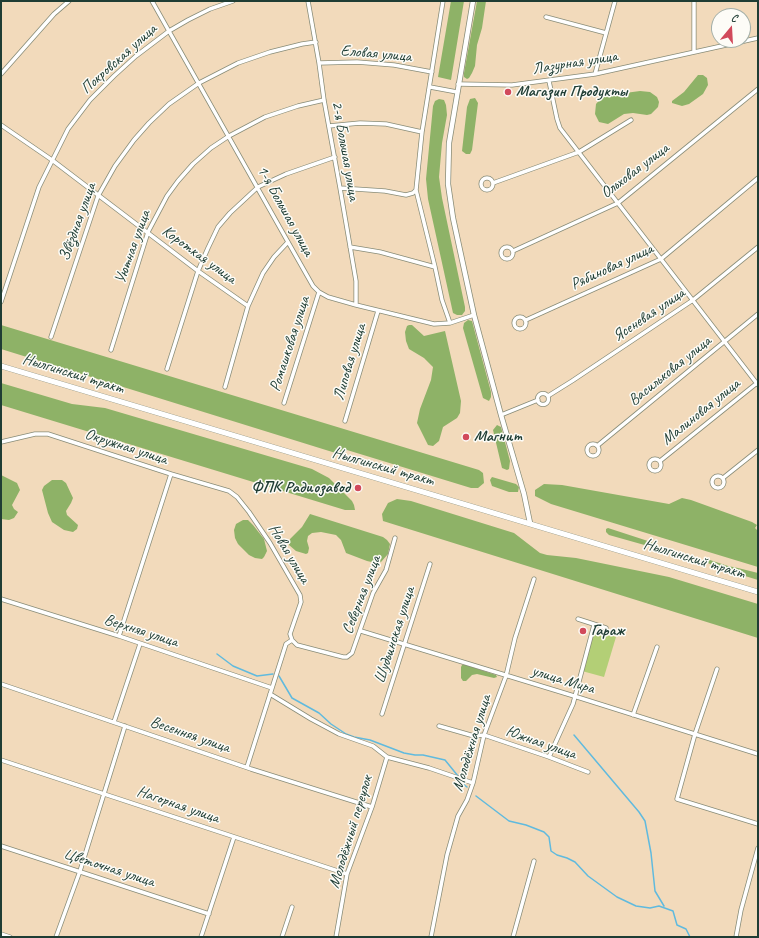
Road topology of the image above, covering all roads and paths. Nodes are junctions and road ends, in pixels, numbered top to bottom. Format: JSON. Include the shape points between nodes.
{"nodes":[{"id":1,"x":69,"y":1,"type":"edge"},
{"id":2,"x":152,"y":1,"type":"edge"},
{"id":3,"x":233,"y":1,"type":"edge"},
{"id":4,"x":308,"y":1,"type":"edge"},
{"id":5,"x":443,"y":1,"type":"edge"},
{"id":6,"x":473,"y":1,"type":"edge"},
{"id":7,"x":615,"y":1,"type":"edge"},
{"id":8,"x":694,"y":1,"type":"edge"},
{"id":9,"x":546,"y":17,"type":"dead end"},
{"id":10,"x":169,"y":31,"type":"junction"},
{"id":11,"x":606,"y":33,"type":"junction"},
{"id":12,"x":758,"y":38,"type":"edge"},
{"id":13,"x":316,"y":42,"type":"junction"},
{"id":14,"x":694,"y":52,"type":"junction"},
{"id":15,"x":319,"y":62,"type":"junction"},
{"id":16,"x":432,"y":72,"type":"junction"},
{"id":17,"x":1,"y":74,"type":"edge"},
{"id":18,"x":595,"y":74,"type":"junction"},
{"id":19,"x":549,"y":81,"type":"junction"},
{"id":20,"x":199,"y":82,"type":"junction"},
{"id":21,"x":458,"y":84,"type":"junction"},
{"id":22,"x":430,"y":87,"type":"junction"},
{"id":23,"x":758,"y":89,"type":"edge"},
{"id":24,"x":457,"y":92,"type":"junction"},
{"id":25,"x":324,"y":100,"type":"junction"},
{"id":26,"x":631,"y":120,"type":"dead end"},
{"id":27,"x":1,"y":125,"type":"edge"},
{"id":28,"x":329,"y":126,"type":"junction"},
{"id":29,"x":422,"y":132,"type":"junction"},
{"id":30,"x":229,"y":136,"type":"junction"},
{"id":31,"x":579,"y":152,"type":"junction"},
{"id":32,"x":335,"y":157,"type":"junction"},
{"id":33,"x":52,"y":160,"type":"junction"},
{"id":34,"x":758,"y":178,"type":"edge"},
{"id":35,"x":494,"y":183,"type":"dead end"},
{"id":36,"x":258,"y":187,"type":"junction"},
{"id":37,"x":340,"y":188,"type":"junction"},
{"id":38,"x":416,"y":190,"type":"junction"},
{"id":39,"x":98,"y":196,"type":"junction"},
{"id":40,"x":618,"y":203,"type":"junction"},
{"id":41,"x":148,"y":232,"type":"junction"},
{"id":42,"x":288,"y":242,"type":"junction"},
{"id":43,"x":350,"y":247,"type":"junction"},
{"id":44,"x":758,"y":247,"type":"edge"},
{"id":45,"x":513,"y":251,"type":"dead end"},
{"id":46,"x":661,"y":258,"type":"junction"},
{"id":47,"x":435,"y":267,"type":"junction"},
{"id":48,"x":198,"y":271,"type":"junction"},
{"id":49,"x":319,"y":292,"type":"junction"},
{"id":50,"x":693,"y":300,"type":"junction"},
{"id":51,"x":1,"y":302,"type":"edge"},
{"id":52,"x":356,"y":305,"type":"junction"},
{"id":53,"x":248,"y":306,"type":"junction"},
{"id":54,"x":378,"y":311,"type":"junction"},
{"id":55,"x":758,"y":314,"type":"edge"},
{"id":56,"x":474,"y":315,"type":"junction"},
{"id":57,"x":526,"y":320,"type":"dead end"},
{"id":58,"x":450,"y":323,"type":"junction"},
{"id":59,"x":51,"y":337,"type":"dead end"},
{"id":60,"x":725,"y":342,"type":"junction"},
{"id":61,"x":110,"y":350,"type":"dead end"},
{"id":62,"x":1,"y":366,"type":"edge"},
{"id":63,"x":167,"y":369,"type":"dead end"},
{"id":64,"x":758,"y":383,"type":"edge"},
{"id":65,"x":225,"y":387,"type":"dead end"},
{"id":66,"x":548,"y":396,"type":"junction"},
{"id":67,"x":538,"y":400,"type":"junction"},
{"id":68,"x":284,"y":403,"type":"dead end"},
{"id":69,"x":501,"y":415,"type":"junction"},
{"id":70,"x":345,"y":421,"type":"dead end"},
{"id":71,"x":1,"y":442,"type":"edge"},
{"id":72,"x":597,"y":446,"type":"dead end"},
{"id":73,"x":758,"y":450,"type":"edge"},
{"id":74,"x":660,"y":461,"type":"dead end"},
{"id":75,"x":171,"y":474,"type":"junction"},
{"id":76,"x":723,"y":478,"type":"dead end"},
{"id":77,"x":530,"y":523,"type":"junction"},
{"id":78,"x":395,"y":538,"type":"dead end"},
{"id":79,"x":430,"y":564,"type":"dead end"},
{"id":80,"x":534,"y":579,"type":"dead end"},
{"id":81,"x":758,"y":592,"type":"edge"},
{"id":82,"x":1,"y":599,"type":"edge"},
{"id":83,"x":578,"y":619,"type":"dead end"},
{"id":84,"x":594,"y":625,"type":"junction"},
{"id":85,"x":606,"y":628,"type":"dead end"},
{"id":86,"x":361,"y":631,"type":"junction"},
{"id":87,"x":119,"y":636,"type":"junction"},
{"id":88,"x":292,"y":640,"type":"junction"},
{"id":89,"x":140,"y":644,"type":"junction"},
{"id":90,"x":405,"y":645,"type":"junction"},
{"id":91,"x":657,"y":647,"type":"dead end"},
{"id":92,"x":717,"y":669,"type":"dead end"},
{"id":93,"x":506,"y":676,"type":"junction"},
{"id":94,"x":1,"y":684,"type":"edge"},
{"id":95,"x":272,"y":688,"type":"junction"},
{"id":96,"x":270,"y":694,"type":"junction"},
{"id":97,"x":574,"y":696,"type":"junction"},
{"id":98,"x":382,"y":714,"type":"dead end"},
{"id":99,"x":633,"y":715,"type":"junction"},
{"id":100,"x":114,"y":722,"type":"junction"},
{"id":101,"x":126,"y":726,"type":"junction"},
{"id":102,"x":439,"y":726,"type":"dead end"},
{"id":103,"x":694,"y":734,"type":"junction"},
{"id":104,"x":484,"y":736,"type":"junction"},
{"id":105,"x":758,"y":754,"type":"edge"},
{"id":106,"x":386,"y":757,"type":"junction"},
{"id":107,"x":548,"y":757,"type":"junction"},
{"id":108,"x":1,"y":760,"type":"edge"},
{"id":109,"x":247,"y":767,"type":"junction"},
{"id":110,"x":588,"y":772,"type":"dead end"},
{"id":111,"x":473,"y":784,"type":"junction"},
{"id":112,"x":104,"y":793,"type":"junction"},
{"id":113,"x":372,"y":807,"type":"junction"},
{"id":114,"x":758,"y":824,"type":"edge"},
{"id":115,"x":234,"y":837,"type":"junction"},
{"id":116,"x":1,"y":846,"type":"edge"},
{"id":117,"x":758,"y":848,"type":"edge"},
{"id":118,"x":534,"y":862,"type":"dead end"},
{"id":119,"x":80,"y":871,"type":"junction"},
{"id":120,"x":347,"y":874,"type":"junction"},
{"id":121,"x":292,"y":907,"type":"dead end"},
{"id":122,"x":209,"y":914,"type":"junction"},
{"id":123,"x":1,"y":934,"type":"edge"},
{"id":124,"x":10,"y":937,"type":"edge"},
{"id":125,"x":56,"y":937,"type":"edge"},
{"id":126,"x":201,"y":937,"type":"edge"},
{"id":127,"x":282,"y":937,"type":"edge"},
{"id":128,"x":336,"y":937,"type":"edge"},
{"id":129,"x":431,"y":937,"type":"edge"},
{"id":130,"x":513,"y":937,"type":"edge"},
{"id":131,"x":736,"y":937,"type":"edge"}],
"edges":[{"from":1,"to":17,"type":"street","via":[[54,14]]},
{"from":2,"to":10,"type":"street","name":"1-я Большая улица"},
{"from":3,"to":10,"type":"street","name":"Покровская улица","via":[[193,17]]},
{"from":4,"to":13,"type":"street","name":"2-я Большая улица"},
{"from":5,"to":16,"type":"street"},
{"from":6,"to":21,"type":"street"},
{"from":7,"to":11,"type":"street"},
{"from":8,"to":14,"type":"street"},
{"from":9,"to":11,"type":"street"},
{"from":10,"to":20,"type":"street","name":"1-я Большая улица"},
{"from":10,"to":33,"type":"street","name":"Покровская улица","via":[[136,56],[90,100],[68,129]]},
{"from":11,"to":18,"type":"street"},
{"from":12,"to":14,"type":"street","name":"Лазурная улица"},
{"from":13,"to":15,"type":"street","name":"2-я Большая улица"},
{"from":13,"to":20,"type":"street","name":"Звёздная улица","via":[[270,52],[238,63]]},
{"from":14,"to":18,"type":"street","name":"Лазурная улица"},
{"from":15,"to":16,"type":"street","name":"Еловая улица","via":[[394,65]]},
{"from":15,"to":25,"type":"street","name":"2-я Большая улица"},
{"from":16,"to":22,"type":"street"},
{"from":18,"to":19,"type":"street","name":"Лазурная улица"},
{"from":19,"to":21,"type":"street","name":"Лазурная улица","via":[[512,85]]},
{"from":19,"to":31,"type":"street","via":[[560,128]]},
{"from":20,"to":30,"type":"street","name":"1-я Большая улица"},
{"from":20,"to":39,"type":"street","name":"Звёздная улица","via":[[169,104],[134,140]]},
{"from":21,"to":24,"type":"street"},
{"from":22,"to":24,"type":"street"},
{"from":22,"to":29,"type":"street"},
{"from":23,"to":40,"type":"street","name":"Ольховая улица"},
{"from":24,"to":56,"type":"street","via":[[449,143],[448,184]]},
{"from":25,"to":28,"type":"street","name":"2-я Большая улица"},
{"from":25,"to":30,"type":"street","name":"Уютная улица","via":[[265,117]]},
{"from":26,"to":31,"type":"street"},
{"from":27,"to":33,"type":"street","name":"Короткая улица"},
{"from":28,"to":29,"type":"street","via":[[360,122],[386,124]]},
{"from":28,"to":32,"type":"street","name":"2-я Большая улица"},
{"from":29,"to":38,"type":"street"},
{"from":30,"to":36,"type":"street","name":"1-я Большая улица"},
{"from":30,"to":41,"type":"street","name":"Уютная улица","via":[[211,148],[178,181]]},
{"from":31,"to":35,"type":"street"},
{"from":31,"to":40,"type":"street"},
{"from":32,"to":36,"type":"street"},
{"from":32,"to":37,"type":"street","name":"2-я Большая улица"},
{"from":33,"to":39,"type":"street","name":"Короткая улица"},
{"from":33,"to":51,"type":"street","name":"Покровская улица","via":[[39,187]]},
{"from":34,"to":46,"type":"street","name":"Рябиновая улица"},
{"from":36,"to":42,"type":"street","name":"1-я Большая улица"},
{"from":36,"to":48,"type":"street","via":[[218,227]]},
{"from":37,"to":38,"type":"street","via":[[406,195]]},
{"from":37,"to":43,"type":"street","name":"2-я Большая улица"},
{"from":38,"to":47,"type":"street"},
{"from":39,"to":41,"type":"street","name":"Короткая улица"},
{"from":39,"to":59,"type":"street","name":"Звёздная улица"},
{"from":40,"to":45,"type":"street","name":"Ольховая улица"},
{"from":40,"to":46,"type":"street"},
{"from":41,"to":48,"type":"street","name":"Короткая улица"},
{"from":41,"to":61,"type":"street","name":"Уютная улица"},
{"from":42,"to":49,"type":"street","name":"1-я Большая улица"},
{"from":42,"to":53,"type":"street","via":[[263,273]]},
{"from":43,"to":47,"type":"street","via":[[380,252]]},
{"from":43,"to":52,"type":"street","name":"2-я Большая улица","via":[[356,281]]},
{"from":44,"to":50,"type":"street","name":"Ясеневая улица"},
{"from":46,"to":50,"type":"street"},
{"from":46,"to":57,"type":"street","name":"Рябиновая улица"},
{"from":47,"to":58,"type":"street"},
{"from":48,"to":53,"type":"street","name":"Короткая улица"},
{"from":48,"to":63,"type":"street"},
{"from":49,"to":52,"type":"street"},
{"from":49,"to":68,"type":"street","name":"Ромашковая улица"},
{"from":50,"to":60,"type":"street"},
{"from":50,"to":66,"type":"street","name":"Ясеневая улица"},
{"from":52,"to":54,"type":"street"},
{"from":53,"to":65,"type":"street"},
{"from":54,"to":58,"type":"street","via":[[434,324]]},
{"from":54,"to":70,"type":"street","name":"Липовая улица"},
{"from":55,"to":60,"type":"street","name":"Васильковая улица"},
{"from":56,"to":58,"type":"street"},
{"from":56,"to":69,"type":"street"},
{"from":60,"to":64,"type":"street"},
{"from":60,"to":72,"type":"street","name":"Васильковая улица"},
{"from":62,"to":77,"type":"main road","name":"Нылгинский тракт"},
{"from":64,"to":74,"type":"street","name":"Малиновая улица"},
{"from":66,"to":67,"type":"street","via":[[541,394]]},
{"from":66,"to":67,"type":"street","via":[[549,401],[545,404]]},
{"from":67,"to":69,"type":"street"},
{"from":69,"to":77,"type":"street"},
{"from":71,"to":75,"type":"street","name":"Окружная улица","via":[[35,434],[48,434]]},
{"from":73,"to":76,"type":"street"},
{"from":75,"to":87,"type":"street","name":"Окружная улица"},
{"from":75,"to":88,"type":"street","name":"Новая улица","via":[[229,491],[249,512],[270,542],[300,595],[301,602],[290,634]]},
{"from":77,"to":81,"type":"main road","name":"Нылгинский тракт"},
{"from":78,"to":86,"type":"street","name":"Северная улица","via":[[386,570],[373,593]]},
{"from":79,"to":90,"type":"street","name":"Шудьинская улица"},
{"from":80,"to":93,"type":"street","name":"Молодёжная улица"},
{"from":82,"to":87,"type":"street","name":"Верхняя улица"},
{"from":83,"to":84,"type":"street"},
{"from":84,"to":85,"type":"street"},
{"from":84,"to":97,"type":"street"},
{"from":86,"to":88,"type":"street","name":"Северная улица","via":[[352,653],[347,657],[297,645]]},
{"from":86,"to":90,"type":"street","name":"улица Мира"},
{"from":87,"to":89,"type":"street","name":"Верхняя улица"},
{"from":88,"to":95,"type":"street","via":[[286,644]]},
{"from":89,"to":95,"type":"street","name":"Верхняя улица"},
{"from":89,"to":100,"type":"street"},
{"from":90,"to":93,"type":"street","name":"улица Мира"},
{"from":90,"to":98,"type":"street","name":"Шудьинская улица"},
{"from":91,"to":99,"type":"street"},
{"from":92,"to":103,"type":"street"},
{"from":93,"to":97,"type":"street","name":"улица Мира"},
{"from":93,"to":104,"type":"street","name":"Молодёжная улица"},
{"from":94,"to":100,"type":"street","name":"Весенняя улица"},
{"from":95,"to":96,"type":"street"},
{"from":96,"to":106,"type":"street","via":[[339,734],[373,746]]},
{"from":96,"to":109,"type":"street"},
{"from":97,"to":99,"type":"street","name":"улица Мира"},
{"from":97,"to":107,"type":"street","via":[[573,704]]},
{"from":99,"to":103,"type":"street","name":"улица Мира"},
{"from":100,"to":101,"type":"street","name":"Весенняя улица"},
{"from":101,"to":109,"type":"street","name":"Весенняя улица"},
{"from":101,"to":112,"type":"street"},
{"from":102,"to":104,"type":"street","name":"Южная улица","via":[[474,736]]},
{"from":103,"to":105,"type":"street","name":"улица Мира"},
{"from":103,"to":114,"type":"street","via":[[677,799]]},
{"from":104,"to":107,"type":"street","name":"Южная улица"},
{"from":104,"to":111,"type":"street","name":"Молодёжная улица"},
{"from":106,"to":111,"type":"street","via":[[429,768]]},
{"from":106,"to":113,"type":"street","name":"Молодёжный переулок"},
{"from":107,"to":110,"type":"street","name":"Южная улица"},
{"from":108,"to":112,"type":"street","name":"Нагорная улица"},
{"from":109,"to":113,"type":"street","name":"Весенняя улица"},
{"from":111,"to":129,"type":"street","name":"Молодёжная улица","via":[[458,816],[446,855]]},
{"from":112,"to":115,"type":"street","name":"Нагорная улица"},
{"from":112,"to":119,"type":"street"},
{"from":113,"to":120,"type":"street","name":"Молодёжный переулок"},
{"from":115,"to":120,"type":"street","name":"Нагорная улица"},
{"from":115,"to":122,"type":"street"},
{"from":116,"to":119,"type":"street","name":"Цветочная улица"},
{"from":117,"to":131,"type":"street"},
{"from":118,"to":130,"type":"street"},
{"from":119,"to":122,"type":"street","name":"Цветочная улица"},
{"from":119,"to":125,"type":"street"},
{"from":120,"to":128,"type":"street","name":"Молодёжный переулок"},
{"from":121,"to":127,"type":"street"},
{"from":122,"to":126,"type":"street"},
{"from":123,"to":124,"type":"street"}]}
